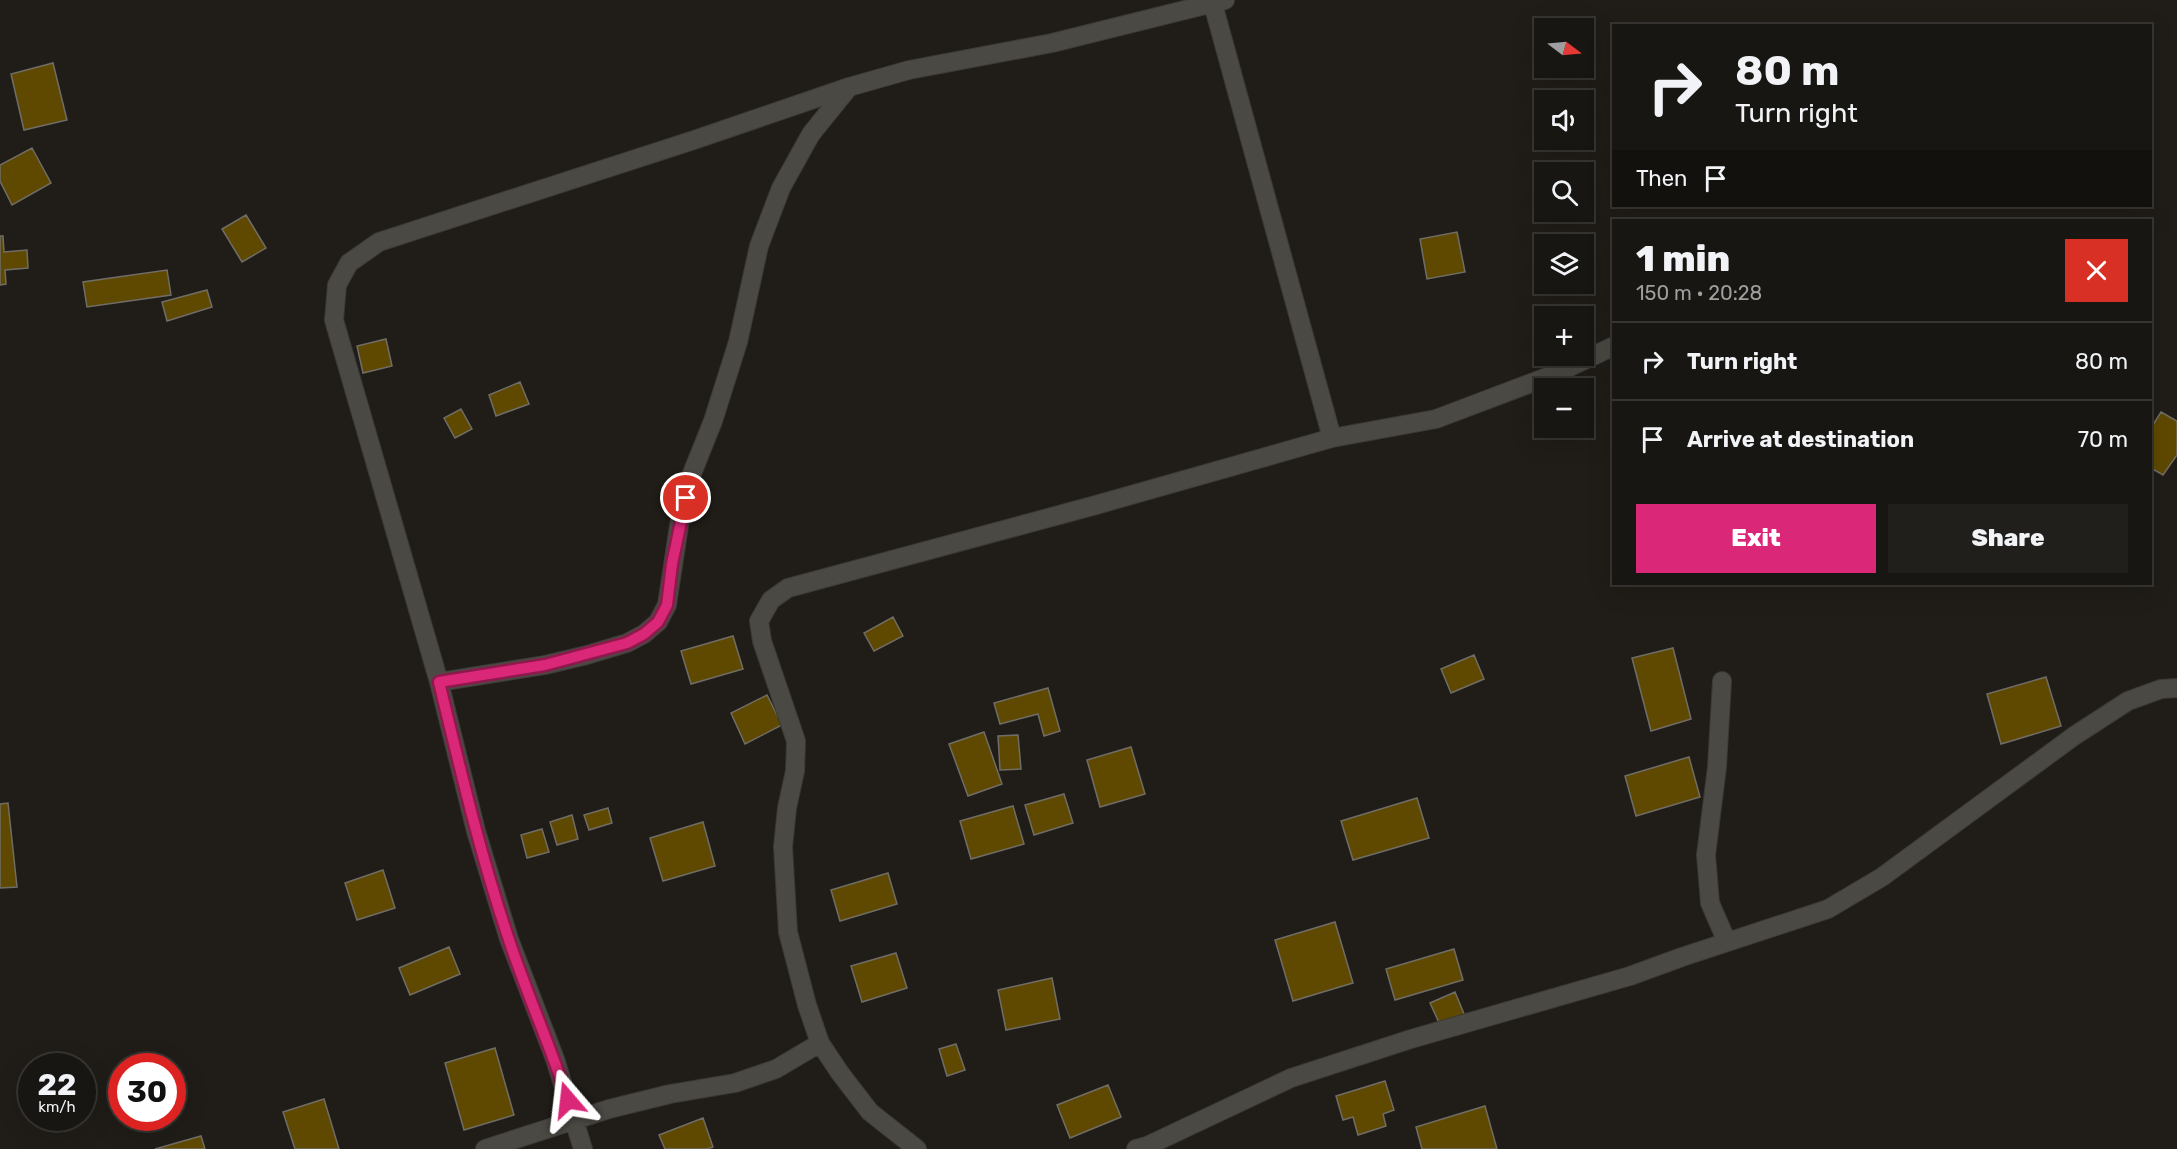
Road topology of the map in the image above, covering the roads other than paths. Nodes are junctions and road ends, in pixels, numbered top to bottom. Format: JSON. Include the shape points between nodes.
{"nodes":[{"id":1,"x":1219,"y":2,"type":"edge"},
{"id":2,"x":849,"y":87,"type":"junction"},
{"id":3,"x":1612,"y":347,"type":"edge"},
{"id":4,"x":1332,"y":438,"type":"junction"},
{"id":5,"x":1722,"y":681,"type":"dead end"},
{"id":6,"x":439,"y":682,"type":"junction"},
{"id":7,"x":2177,"y":688,"type":"edge"},
{"id":8,"x":1727,"y":942,"type":"junction"},
{"id":9,"x":820,"y":1043,"type":"junction"},
{"id":10,"x":574,"y":1120,"type":"junction"},
{"id":11,"x":485,"y":1149,"type":"edge"},
{"id":12,"x":583,"y":1149,"type":"edge"},
{"id":13,"x":917,"y":1149,"type":"edge"},
{"id":14,"x":1136,"y":1149,"type":"edge"}],
"edges":[{"from":1,"to":2,"type":"street","via":[[1052,43],[909,70]]},
{"from":1,"to":4,"type":"street"},
{"from":2,"to":6,"type":"street","via":[[811,134],[781,188],[759,246],[738,342],[691,476],[667,605],[658,622],[627,643],[587,655]]},
{"from":2,"to":6,"type":"street","via":[[379,242],[349,263],[336,285],[333,320]]},
{"from":3,"to":4,"type":"street","via":[[1555,374],[1436,419]]},
{"from":4,"to":9,"type":"street","via":[[788,588],[771,600],[759,621],[762,641],[796,741],[783,847],[788,932]]},
{"from":5,"to":8,"type":"street","via":[[1707,855],[1710,903]]},
{"from":6,"to":10,"type":"street","via":[[508,939],[555,1059]]},
{"from":7,"to":8,"type":"street","via":[[2161,689],[2128,701],[1882,877],[1828,909]]},
{"from":8,"to":14,"type":"street","via":[[1630,976],[1291,1078]]},
{"from":9,"to":10,"type":"street","via":[[777,1069],[735,1083],[670,1094]]},
{"from":9,"to":13,"type":"street","via":[[870,1113]]},
{"from":10,"to":11,"type":"street"},
{"from":10,"to":12,"type":"street"}]}
